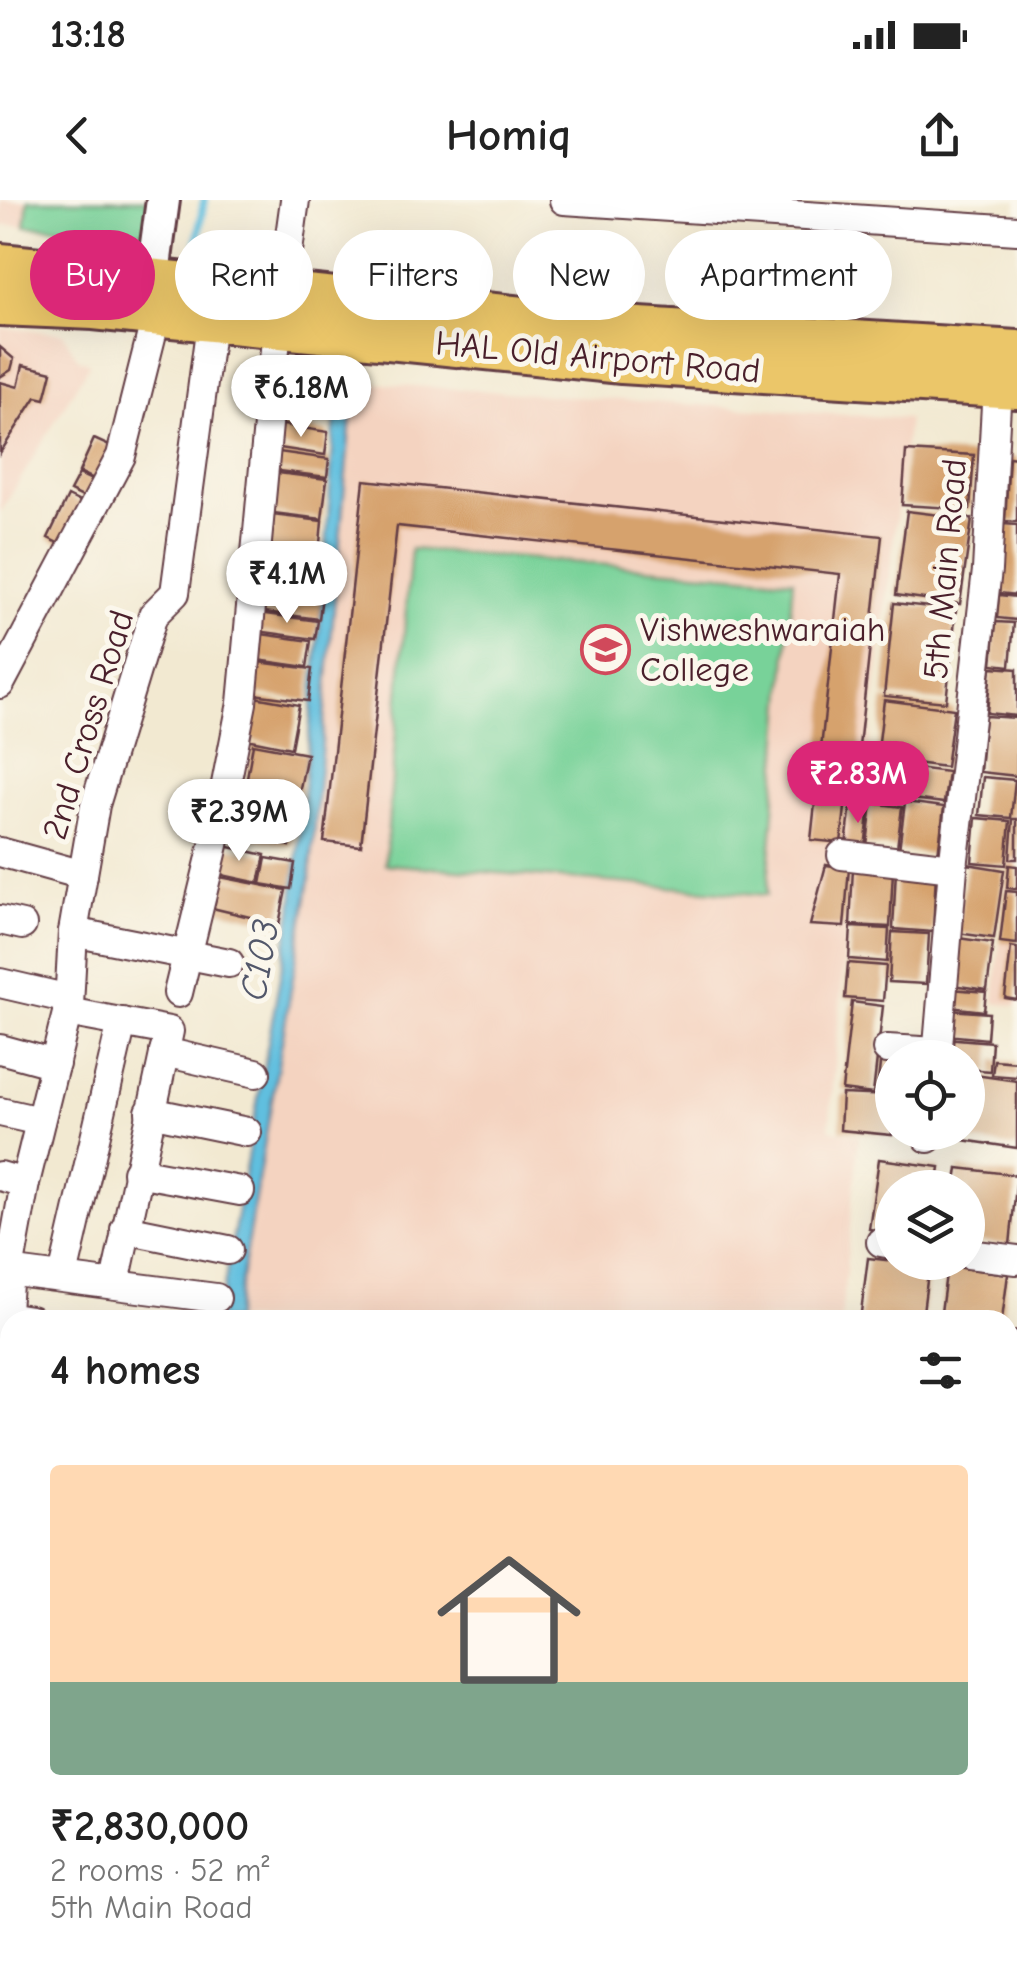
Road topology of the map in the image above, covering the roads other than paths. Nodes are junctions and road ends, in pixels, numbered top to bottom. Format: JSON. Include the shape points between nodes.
{"nodes":[{"id":1,"x":163,"y":200,"type":"edge"},
{"id":2,"x":296,"y":200,"type":"edge"},
{"id":3,"x":564,"y":200,"type":"edge"},
{"id":4,"x":692,"y":204,"type":"edge"},
{"id":5,"x":292,"y":230,"type":"edge"},
{"id":6,"x":1017,"y":230,"type":"edge"},
{"id":7,"x":0,"y":265,"type":"edge"},
{"id":8,"x":30,"y":272,"type":"edge"},
{"id":9,"x":155,"y":288,"type":"edge"},
{"id":10,"x":155,"y":299,"type":"edge"},
{"id":11,"x":30,"y":303,"type":"edge"},
{"id":12,"x":0,"y":304,"type":"edge"},
{"id":13,"x":313,"y":313,"type":"edge"},
{"id":14,"x":150,"y":320,"type":"edge"},
{"id":15,"x":228,"y":320,"type":"edge"},
{"id":16,"x":279,"y":320,"type":"edge"},
{"id":17,"x":211,"y":323,"type":"junction"},
{"id":18,"x":1010,"y":375,"type":"edge"},
{"id":19,"x":0,"y":684,"type":"edge"},
{"id":20,"x":0,"y":852,"type":"edge"},
{"id":21,"x":842,"y":855,"type":"dead end"},
{"id":22,"x":953,"y":868,"type":"junction"},
{"id":23,"x":84,"y":875,"type":"junction"},
{"id":24,"x":74,"y":932,"type":"junction"},
{"id":25,"x":188,"y":953,"type":"junction"},
{"id":26,"x":229,"y":963,"type":"dead end"},
{"id":27,"x":0,"y":983,"type":"edge"},
{"id":28,"x":178,"y":993,"type":"dead end"},
{"id":29,"x":68,"y":1005,"type":"junction"},
{"id":30,"x":122,"y":1022,"type":"junction"},
{"id":31,"x":939,"y":1040,"type":"edge"},
{"id":32,"x":0,"y":1049,"type":"edge"},
{"id":33,"x":164,"y":1052,"type":"junction"},
{"id":34,"x":55,"y":1064,"type":"junction"},
{"id":35,"x":256,"y":1073,"type":"dead end"},
{"id":36,"x":0,"y":1112,"type":"edge"},
{"id":37,"x":150,"y":1112,"type":"junction"},
{"id":38,"x":40,"y":1121,"type":"junction"},
{"id":39,"x":247,"y":1132,"type":"dead end"},
{"id":40,"x":137,"y":1172,"type":"junction"},
{"id":41,"x":12,"y":1180,"type":"edge"},
{"id":42,"x":240,"y":1191,"type":"dead end"},
{"id":43,"x":126,"y":1229,"type":"junction"},
{"id":44,"x":8,"y":1235,"type":"edge"},
{"id":45,"x":228,"y":1250,"type":"dead end"},
{"id":46,"x":985,"y":1256,"type":"edge"},
{"id":47,"x":1017,"y":1260,"type":"edge"},
{"id":48,"x":5,"y":1270,"type":"edge"},
{"id":49,"x":62,"y":1276,"type":"junction"},
{"id":50,"x":114,"y":1283,"type":"junction"},
{"id":51,"x":216,"y":1298,"type":"dead end"},
{"id":52,"x":9,"y":1310,"type":"edge"}],
"edges":[{"from":1,"to":9,"type":"street"},
{"from":2,"to":5,"type":"street"},
{"from":3,"to":4,"type":"street"},
{"from":4,"to":6,"type":"street"},
{"from":7,"to":8,"type":"main road","name":"HAL Old Airport Road"},
{"from":10,"to":17,"type":"main road","name":"HAL Old Airport Road"},
{"from":11,"to":12,"type":"main road","name":"HAL Old Airport Road"},
{"from":13,"to":18,"type":"main road","name":"HAL Old Airport Road","via":[[623,328]]},
{"from":14,"to":19,"type":"street","via":[[121,456]]},
{"from":15,"to":17,"type":"main road","name":"HAL Old Airport Road"},
{"from":16,"to":25,"type":"street","via":[[242,703]]},
{"from":17,"to":23,"type":"street","name":"2nd Cross Road","via":[[175,593],[154,614],[95,805]]},
{"from":18,"to":22,"type":"street","name":"5th Main Road"},
{"from":20,"to":23,"type":"street"},
{"from":21,"to":22,"type":"street"},
{"from":22,"to":31,"type":"street","name":"5th Main Road"},
{"from":23,"to":24,"type":"street","name":"2nd Cross Road"},
{"from":24,"to":25,"type":"street"},
{"from":24,"to":29,"type":"street","name":"2nd Cross Road"},
{"from":25,"to":26,"type":"street"},
{"from":25,"to":28,"type":"street"},
{"from":27,"to":29,"type":"street"},
{"from":29,"to":30,"type":"street"},
{"from":29,"to":34,"type":"street","name":"2nd Cross Road"},
{"from":30,"to":33,"type":"street","via":[[169,1030]]},
{"from":30,"to":49,"type":"street"},
{"from":32,"to":34,"type":"street"},
{"from":33,"to":35,"type":"street"},
{"from":33,"to":37,"type":"street"},
{"from":34,"to":38,"type":"street","name":"2nd Cross Road"},
{"from":36,"to":38,"type":"street"},
{"from":37,"to":39,"type":"street"},
{"from":37,"to":40,"type":"street"},
{"from":38,"to":41,"type":"street","name":"2nd Cross Road"},
{"from":40,"to":42,"type":"street"},
{"from":40,"to":43,"type":"street"},
{"from":41,"to":44,"type":"street","name":"2nd Cross Road"},
{"from":43,"to":45,"type":"street"},
{"from":43,"to":50,"type":"street"},
{"from":44,"to":48,"type":"street","name":"2nd Cross Road"},
{"from":46,"to":47,"type":"street"},
{"from":48,"to":49,"type":"street"},
{"from":48,"to":52,"type":"street","name":"2nd Cross Road"},
{"from":49,"to":50,"type":"street"},
{"from":50,"to":51,"type":"street"}]}
